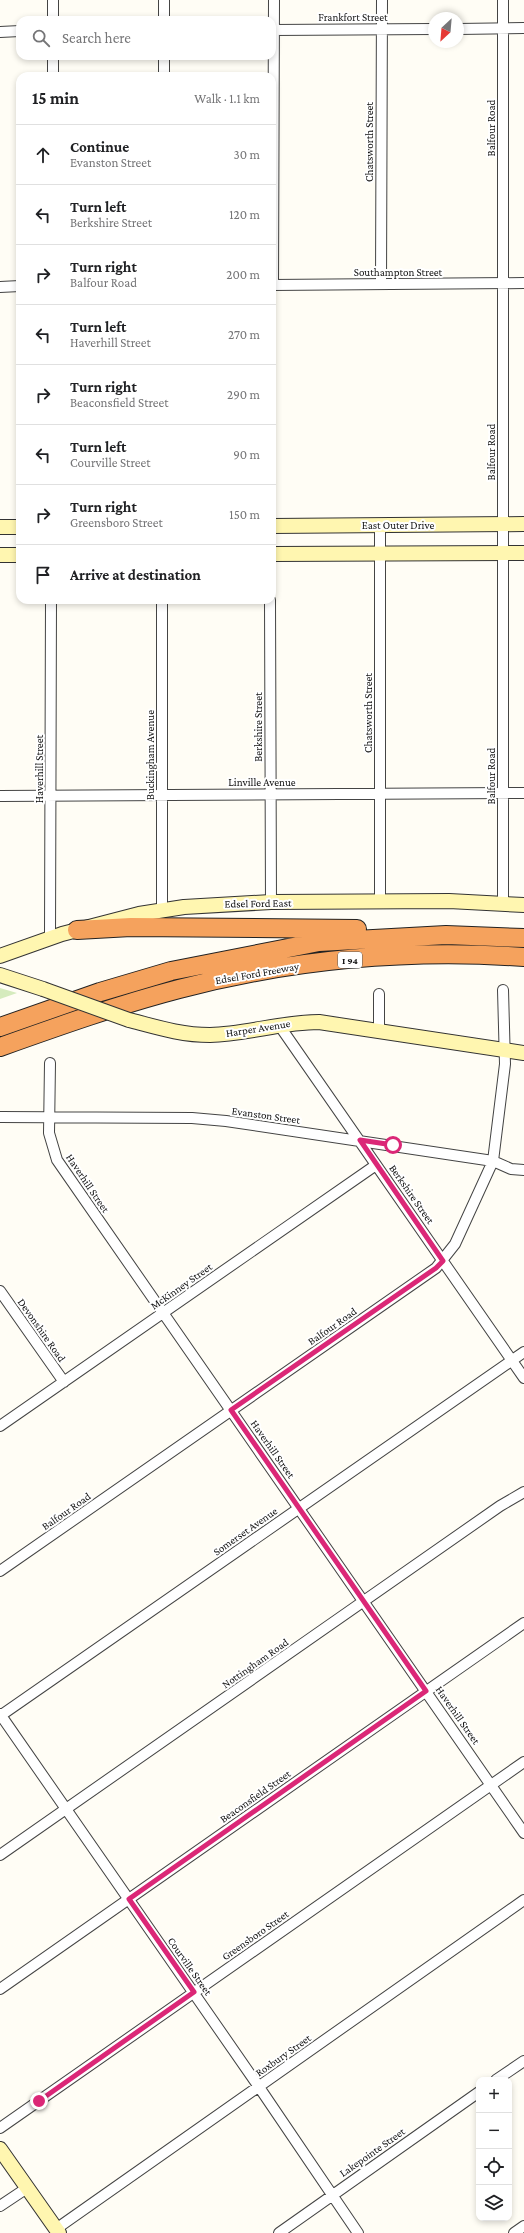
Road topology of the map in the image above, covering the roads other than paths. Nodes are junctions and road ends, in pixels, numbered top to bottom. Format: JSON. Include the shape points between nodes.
{"nodes":[{"id":1,"x":53,"y":0,"type":"edge"},
{"id":2,"x":164,"y":0,"type":"edge"},
{"id":3,"x":274,"y":0,"type":"edge"},
{"id":4,"x":382,"y":0,"type":"edge"},
{"id":5,"x":503,"y":0,"type":"edge"},
{"id":6,"x":53,"y":16,"type":"edge"},
{"id":7,"x":164,"y":16,"type":"edge"},
{"id":8,"x":273,"y":16,"type":"edge"},
{"id":9,"x":503,"y":28,"type":"junction"},
{"id":10,"x":524,"y":28,"type":"edge"},
{"id":11,"x":382,"y":29,"type":"junction"},
{"id":12,"x":428,"y":29,"type":"edge"},
{"id":13,"x":464,"y":29,"type":"edge"},
{"id":14,"x":276,"y":30,"type":"edge"},
{"id":15,"x":0,"y":32,"type":"edge"},
{"id":16,"x":16,"y":32,"type":"edge"},
{"id":17,"x":53,"y":60,"type":"edge"},
{"id":18,"x":164,"y":60,"type":"edge"},
{"id":19,"x":273,"y":60,"type":"edge"},
{"id":20,"x":53,"y":72,"type":"edge"},
{"id":21,"x":164,"y":72,"type":"edge"},
{"id":22,"x":273,"y":72,"type":"edge"},
{"id":23,"x":503,"y":283,"type":"junction"},
{"id":24,"x":524,"y":283,"type":"edge"},
{"id":25,"x":381,"y":284,"type":"junction"},
{"id":26,"x":276,"y":285,"type":"edge"},
{"id":27,"x":16,"y":286,"type":"edge"},
{"id":28,"x":0,"y":287,"type":"edge"},
{"id":29,"x":503,"y":524,"type":"junction"},
{"id":30,"x":524,"y":524,"type":"edge"},
{"id":31,"x":380,"y":525,"type":"junction"},
{"id":32,"x":276,"y":526,"type":"edge"},
{"id":33,"x":0,"y":527,"type":"edge"},
{"id":34,"x":16,"y":527,"type":"edge"},
{"id":35,"x":380,"y":553,"type":"junction"},
{"id":36,"x":503,"y":553,"type":"junction"},
{"id":37,"x":524,"y":553,"type":"edge"},
{"id":38,"x":276,"y":554,"type":"edge"},
{"id":39,"x":16,"y":555,"type":"edge"},
{"id":40,"x":0,"y":556,"type":"edge"},
{"id":41,"x":51,"y":604,"type":"edge"},
{"id":42,"x":162,"y":604,"type":"edge"},
{"id":43,"x":270,"y":604,"type":"edge"},
{"id":44,"x":503,"y":793,"type":"junction"},
{"id":45,"x":524,"y":793,"type":"edge"},
{"id":46,"x":270,"y":794,"type":"junction"},
{"id":47,"x":380,"y":794,"type":"junction"},
{"id":48,"x":162,"y":795,"type":"junction"},
{"id":49,"x":0,"y":796,"type":"edge"},
{"id":50,"x":51,"y":796,"type":"junction"},
{"id":51,"x":271,"y":902,"type":"junction"},
{"id":52,"x":380,"y":902,"type":"junction"},
{"id":53,"x":503,"y":903,"type":"junction"},
{"id":54,"x":524,"y":905,"type":"edge"},
{"id":55,"x":162,"y":910,"type":"junction"},
{"id":56,"x":77,"y":930,"type":"junction"},
{"id":57,"x":446,"y":935,"type":"junction"},
{"id":58,"x":50,"y":938,"type":"junction"},
{"id":59,"x":524,"y":938,"type":"edge"},
{"id":60,"x":0,"y":956,"type":"edge"},
{"id":61,"x":524,"y":957,"type":"edge"},
{"id":62,"x":0,"y":975,"type":"edge"},
{"id":63,"x":503,"y":990,"type":"dead end"},
{"id":64,"x":379,"y":994,"type":"dead end"},
{"id":65,"x":279,"y":1024,"type":"junction"},
{"id":66,"x":0,"y":1027,"type":"edge"},
{"id":67,"x":379,"y":1031,"type":"junction"},
{"id":68,"x":0,"y":1047,"type":"edge"},
{"id":69,"x":504,"y":1050,"type":"junction"},
{"id":70,"x":524,"y":1053,"type":"edge"},
{"id":71,"x":50,"y":1063,"type":"dead end"},
{"id":72,"x":0,"y":1117,"type":"edge"},
{"id":73,"x":49,"y":1117,"type":"junction"},
{"id":74,"x":360,"y":1140,"type":"junction"},
{"id":75,"x":493,"y":1161,"type":"junction"},
{"id":76,"x":376,"y":1165,"type":"junction"},
{"id":77,"x":511,"y":1169,"type":"junction"},
{"id":78,"x":524,"y":1170,"type":"edge"},
{"id":79,"x":524,"y":1175,"type":"edge"},
{"id":80,"x":443,"y":1261,"type":"junction"},
{"id":81,"x":0,"y":1290,"type":"edge"},
{"id":82,"x":163,"y":1313,"type":"junction"},
{"id":83,"x":524,"y":1352,"type":"edge"},
{"id":84,"x":512,"y":1360,"type":"junction"},
{"id":85,"x":524,"y":1378,"type":"edge"},
{"id":86,"x":64,"y":1382,"type":"junction"},
{"id":87,"x":231,"y":1410,"type":"junction"},
{"id":88,"x":0,"y":1426,"type":"edge"},
{"id":89,"x":524,"y":1492,"type":"edge"},
{"id":90,"x":299,"y":1508,"type":"junction"},
{"id":91,"x":0,"y":1571,"type":"edge"},
{"id":92,"x":364,"y":1602,"type":"junction"},
{"id":93,"x":524,"y":1623,"type":"edge"},
{"id":94,"x":426,"y":1691,"type":"junction"},
{"id":95,"x":0,"y":1715,"type":"edge"},
{"id":96,"x":524,"y":1762,"type":"edge"},
{"id":97,"x":491,"y":1785,"type":"junction"},
{"id":98,"x":66,"y":1809,"type":"junction"},
{"id":99,"x":524,"y":1833,"type":"edge"},
{"id":100,"x":0,"y":1855,"type":"edge"},
{"id":101,"x":129,"y":1899,"type":"junction"},
{"id":102,"x":524,"y":1900,"type":"edge"},
{"id":103,"x":0,"y":1989,"type":"edge"},
{"id":104,"x":194,"y":1992,"type":"junction"},
{"id":105,"x":524,"y":2061,"type":"edge"},
{"id":106,"x":500,"y":2077,"type":"edge"},
{"id":107,"x":259,"y":2087,"type":"junction"},
{"id":108,"x":476,"y":2094,"type":"edge"},
{"id":109,"x":0,"y":2128,"type":"edge"},
{"id":110,"x":0,"y":2149,"type":"edge"},
{"id":111,"x":27,"y":2188,"type":"junction"},
{"id":112,"x":332,"y":2195,"type":"junction"},
{"id":113,"x":0,"y":2206,"type":"edge"},
{"id":114,"x":524,"y":2226,"type":"edge"},
{"id":115,"x":57,"y":2231,"type":"edge"},
{"id":116,"x":279,"y":2233,"type":"edge"},
{"id":117,"x":358,"y":2233,"type":"edge"},
{"id":118,"x":514,"y":2233,"type":"edge"}],
"edges":[{"from":1,"to":6,"type":"street"},
{"from":2,"to":7,"type":"street"},
{"from":3,"to":8,"type":"street"},
{"from":4,"to":11,"type":"street","name":"Chatsworth Street"},
{"from":5,"to":9,"type":"street","name":"Balfour Road"},
{"from":9,"to":10,"type":"street"},
{"from":9,"to":13,"type":"street"},
{"from":9,"to":23,"type":"street","name":"Balfour Road"},
{"from":11,"to":12,"type":"street","name":"Frankfort Street"},
{"from":11,"to":14,"type":"street","name":"Frankfort Street"},
{"from":11,"to":25,"type":"street","name":"Chatsworth Street"},
{"from":15,"to":16,"type":"street"},
{"from":17,"to":20,"type":"street"},
{"from":18,"to":21,"type":"street"},
{"from":19,"to":22,"type":"street"},
{"from":23,"to":24,"type":"street","name":"Southampton Street"},
{"from":23,"to":25,"type":"street","name":"Southampton Street"},
{"from":23,"to":29,"type":"street","name":"Balfour Road"},
{"from":25,"to":26,"type":"street","name":"Southampton Street"},
{"from":27,"to":28,"type":"street"},
{"from":29,"to":30,"type":"street","name":"East Outer Drive"},
{"from":29,"to":31,"type":"street","name":"East Outer Drive"},
{"from":29,"to":36,"type":"street","name":"Balfour Road"},
{"from":31,"to":32,"type":"street","name":"East Outer Drive"},
{"from":31,"to":35,"type":"street","name":"Chatsworth Street"},
{"from":33,"to":34,"type":"street"},
{"from":35,"to":36,"type":"street"},
{"from":35,"to":38,"type":"street"},
{"from":35,"to":47,"type":"street","name":"Chatsworth Street"},
{"from":36,"to":37,"type":"street"},
{"from":36,"to":44,"type":"street","name":"Balfour Road"},
{"from":39,"to":40,"type":"street"},
{"from":41,"to":50,"type":"street","name":"Haverhill Street"},
{"from":42,"to":48,"type":"street","name":"Buckingham Avenue"},
{"from":43,"to":46,"type":"street","name":"Berkshire Street"},
{"from":44,"to":45,"type":"street","name":"Linville Avenue"},
{"from":44,"to":47,"type":"street","name":"Linville Avenue"},
{"from":44,"to":53,"type":"street","name":"Balfour Road"},
{"from":46,"to":47,"type":"street","name":"Linville Avenue"},
{"from":46,"to":48,"type":"street","name":"Linville Avenue"},
{"from":46,"to":51,"type":"street","name":"Berkshire Street"},
{"from":47,"to":52,"type":"street","name":"Chatsworth Street"},
{"from":48,"to":50,"type":"street","name":"Linville Avenue"},
{"from":48,"to":55,"type":"street","name":"Buckingham Avenue"},
{"from":49,"to":50,"type":"street","name":"Linville Avenue"},
{"from":50,"to":58,"type":"street","name":"Haverhill Street"},
{"from":51,"to":52,"type":"street","name":"Edsel Ford East"},
{"from":51,"to":55,"type":"street","name":"Edsel Ford East"},
{"from":52,"to":53,"type":"street","name":"Edsel Ford East"},
{"from":53,"to":54,"type":"street","name":"Edsel Ford East"},
{"from":55,"to":56,"type":"street","name":"Edsel Ford East"},
{"from":56,"to":57,"type":"highway","via":[[131,927],[288,928],[396,930]]},
{"from":56,"to":58,"type":"street","name":"Edsel Ford East"},
{"from":57,"to":59,"type":"highway","name":"Edsel Ford Freeway","number":"I 94"},
{"from":57,"to":66,"type":"highway","name":"Edsel Ford Freeway","number":"I 94","via":[[320,942],[170,971]]},
{"from":58,"to":60,"type":"street","name":"Edsel Ford East"},
{"from":61,"to":68,"type":"highway","name":"Edsel Ford Freeway","number":"I 94","via":[[375,957],[307,964],[247,974],[179,989],[89,1016]]},
{"from":62,"to":65,"type":"street","name":"Harper Avenue","bridge":true,"via":[[162,1030],[223,1034]]},
{"from":63,"to":69,"type":"street","name":"Balfour Road"},
{"from":64,"to":67,"type":"street"},
{"from":65,"to":67,"type":"street","name":"Harper Avenue","via":[[319,1022]]},
{"from":65,"to":74,"type":"street","name":"Berkshire Street"},
{"from":67,"to":69,"type":"street","name":"Harper Avenue"},
{"from":69,"to":70,"type":"street","name":"Harper Avenue"},
{"from":69,"to":75,"type":"street","name":"Balfour Road","via":[[505,1064]]},
{"from":71,"to":73,"type":"street","name":"Haverhill Street"},
{"from":72,"to":73,"type":"street","name":"Evanston Street"},
{"from":73,"to":74,"type":"street","name":"Evanston Street","via":[[219,1120]]},
{"from":73,"to":82,"type":"street","name":"Haverhill Street","via":[[50,1141],[58,1160]]},
{"from":74,"to":75,"type":"street","name":"Evanston Street"},
{"from":74,"to":76,"type":"street","name":"Berkshire Street"},
{"from":75,"to":77,"type":"street","name":"Evanston Street"},
{"from":75,"to":80,"type":"street","name":"Balfour Road","via":[[455,1244]]},
{"from":76,"to":80,"type":"street","name":"Berkshire Street"},
{"from":76,"to":82,"type":"street","name":"McKinney Street"},
{"from":77,"to":78,"type":"street","name":"Evanston Street"},
{"from":77,"to":79,"type":"street"},
{"from":80,"to":84,"type":"street","name":"Berkshire Street"},
{"from":80,"to":87,"type":"street","name":"Balfour Road"},
{"from":81,"to":86,"type":"street","name":"Devonshire Road"},
{"from":82,"to":86,"type":"street","name":"McKinney Street"},
{"from":82,"to":87,"type":"street","name":"Haverhill Street"},
{"from":83,"to":84,"type":"street","name":"Somerset Avenue"},
{"from":84,"to":85,"type":"street","name":"Berkshire Street"},
{"from":84,"to":90,"type":"street","name":"Somerset Avenue"},
{"from":86,"to":88,"type":"street","name":"McKinney Street"},
{"from":87,"to":90,"type":"street","name":"Haverhill Street"},
{"from":87,"to":91,"type":"street","name":"Balfour Road"},
{"from":89,"to":92,"type":"street","name":"Nottingham Road","via":[[500,1506]]},
{"from":90,"to":92,"type":"street","name":"Haverhill Street"},
{"from":90,"to":95,"type":"street","name":"Somerset Avenue"},
{"from":92,"to":94,"type":"street","name":"Haverhill Street"},
{"from":92,"to":98,"type":"street","name":"Nottingham Road"},
{"from":93,"to":94,"type":"street","name":"Beaconsfield Street"},
{"from":94,"to":97,"type":"street","name":"Haverhill Street"},
{"from":94,"to":101,"type":"street","name":"Beaconsfield Street"},
{"from":95,"to":98,"type":"street","name":"Courville Street"},
{"from":96,"to":97,"type":"street","name":"Greensboro Street"},
{"from":97,"to":99,"type":"street","name":"Haverhill Street"},
{"from":97,"to":104,"type":"street","name":"Greensboro Street"},
{"from":98,"to":100,"type":"street","name":"Nottingham Road"},
{"from":98,"to":101,"type":"street","name":"Courville Street"},
{"from":101,"to":103,"type":"street","name":"Beaconsfield Street"},
{"from":101,"to":104,"type":"street","name":"Courville Street"},
{"from":102,"to":107,"type":"street","name":"Roxbury Street"},
{"from":104,"to":107,"type":"street","name":"Courville Street"},
{"from":104,"to":109,"type":"street","name":"Greensboro Street"},
{"from":105,"to":106,"type":"street"},
{"from":107,"to":112,"type":"street","name":"Courville Street"},
{"from":107,"to":115,"type":"street","name":"Roxbury Street"},
{"from":108,"to":112,"type":"street","name":"Lakepointe Street"},
{"from":110,"to":111,"type":"street"},
{"from":111,"to":113,"type":"street"},
{"from":111,"to":115,"type":"street"},
{"from":112,"to":116,"type":"street","name":"Lakepointe Street"},
{"from":112,"to":117,"type":"street","name":"Courville Street"},
{"from":114,"to":118,"type":"street"}]}
